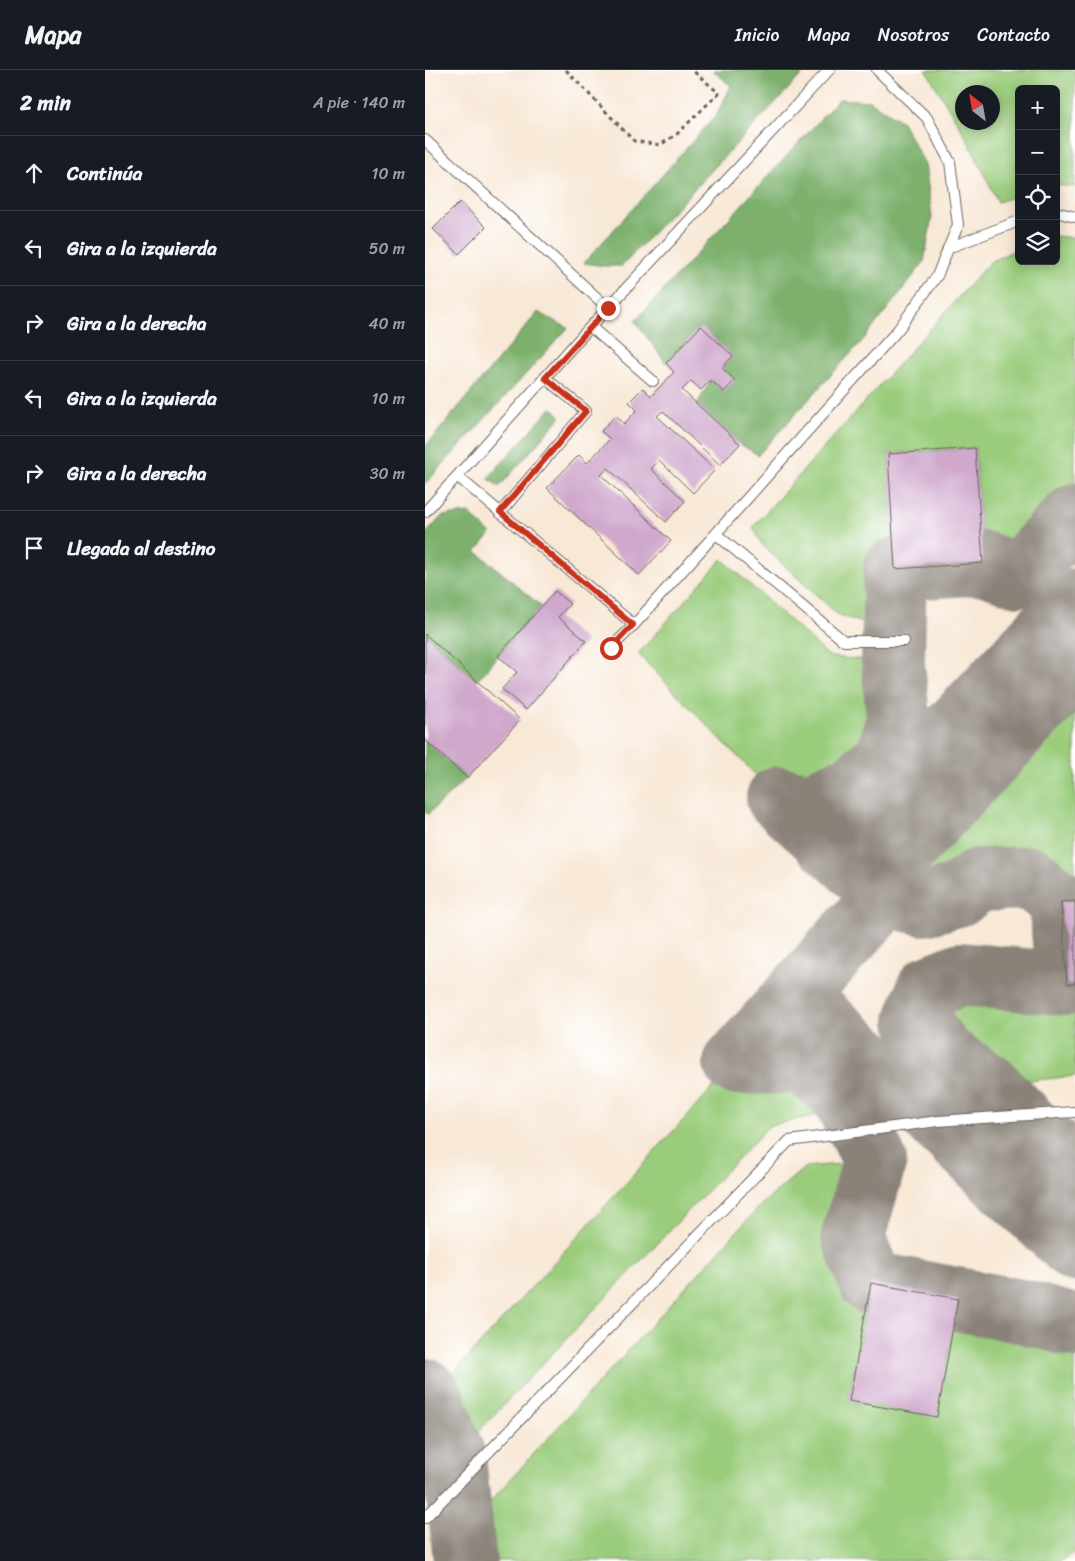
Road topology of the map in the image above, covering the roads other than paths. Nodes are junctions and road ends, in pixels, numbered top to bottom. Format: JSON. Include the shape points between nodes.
{"nodes":[{"id":1,"x":829,"y":70,"type":"edge"},
{"id":2,"x":877,"y":70,"type":"edge"},
{"id":3,"x":425,"y":140,"type":"edge"},
{"id":4,"x":1060,"y":213,"type":"edge"},
{"id":5,"x":1075,"y":217,"type":"edge"},
{"id":6,"x":1015,"y":223,"type":"edge"},
{"id":7,"x":948,"y":248,"type":"junction"},
{"id":8,"x":608,"y":308,"type":"junction"},
{"id":9,"x":591,"y":327,"type":"junction"},
{"id":10,"x":545,"y":378,"type":"junction"},
{"id":11,"x":653,"y":381,"type":"dead end"},
{"id":12,"x":457,"y":476,"type":"junction"},
{"id":13,"x":425,"y":512,"type":"edge"},
{"id":14,"x":500,"y":512,"type":"junction"},
{"id":15,"x":716,"y":534,"type":"junction"},
{"id":16,"x":633,"y":625,"type":"junction"},
{"id":17,"x":904,"y":641,"type":"dead end"},
{"id":18,"x":611,"y":648,"type":"dead end"},
{"id":19,"x":1075,"y":1112,"type":"edge"},
{"id":20,"x":425,"y":1518,"type":"edge"}],
"edges":[{"from":1,"to":8,"type":"lane"},
{"from":2,"to":7,"type":"lane","via":[[927,118],[950,162],[958,225]]},
{"from":3,"to":8,"type":"lane"},
{"from":4,"to":5,"type":"lane"},
{"from":6,"to":7,"type":"lane"},
{"from":7,"to":15,"type":"lane","via":[[937,276],[897,331]]},
{"from":8,"to":9,"type":"lane"},
{"from":9,"to":10,"type":"lane"},
{"from":9,"to":11,"type":"lane"},
{"from":10,"to":12,"type":"lane"},
{"from":10,"to":14,"type":"lane","via":[[586,411]]},
{"from":12,"to":13,"type":"lane"},
{"from":12,"to":14,"type":"lane"},
{"from":14,"to":16,"type":"lane"},
{"from":15,"to":16,"type":"lane"},
{"from":15,"to":17,"type":"lane","via":[[844,640]]},
{"from":16,"to":18,"type":"lane"},
{"from":19,"to":20,"type":"lane","via":[[938,1121],[789,1141]]}]}
